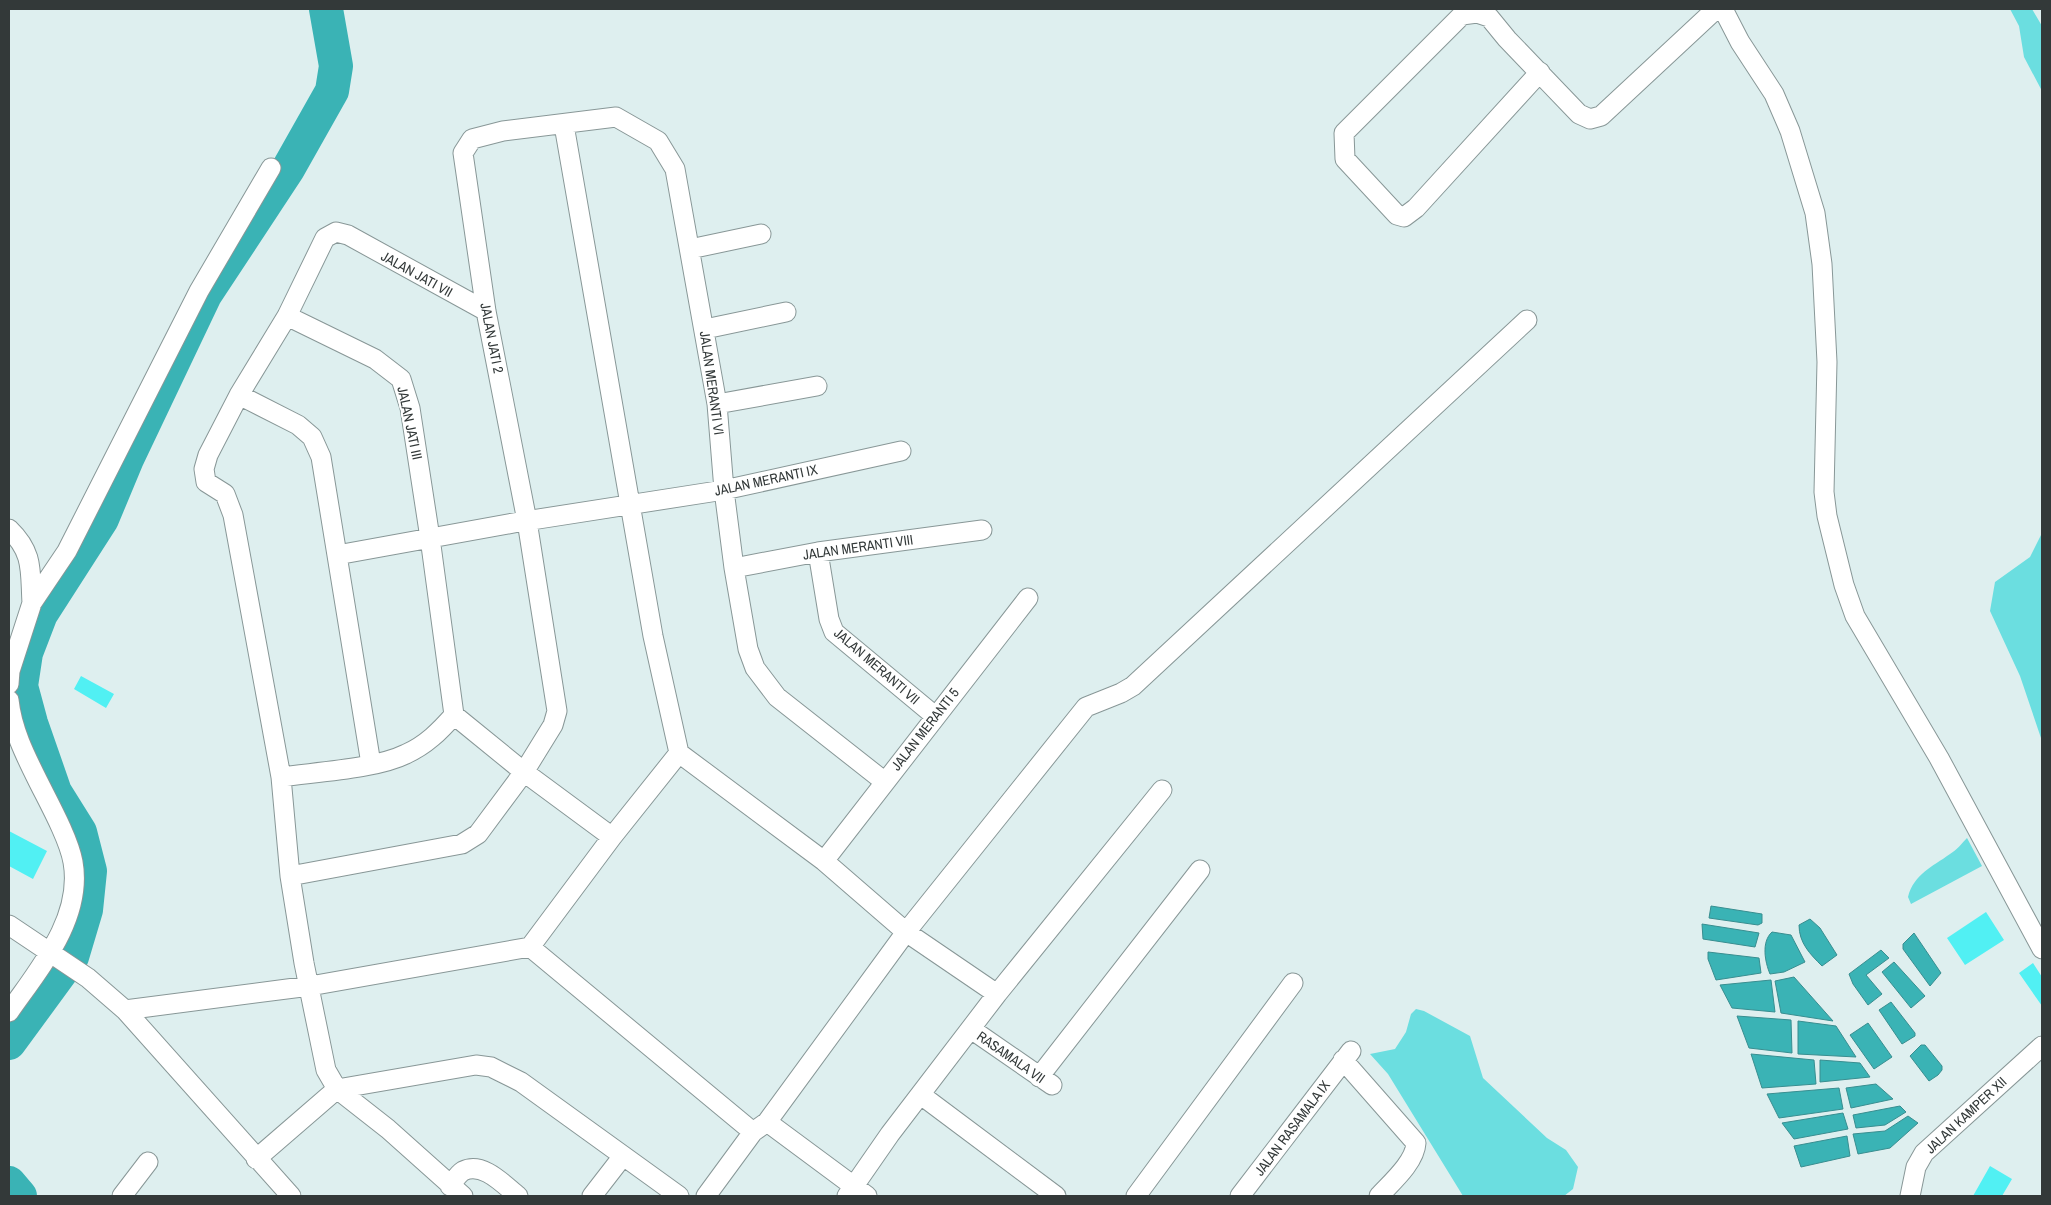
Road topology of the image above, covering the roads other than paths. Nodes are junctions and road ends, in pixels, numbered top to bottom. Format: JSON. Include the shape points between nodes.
{"nodes":[{"id":1,"x":1716,"y":9,"type":"edge"},
{"id":2,"x":1723,"y":9,"type":"edge"},
{"id":3,"x":1540,"y":72,"type":"junction"},
{"id":4,"x":564,"y":125,"type":"junction"},
{"id":5,"x":463,"y":153,"type":"joint"},
{"id":6,"x":271,"y":168,"type":"dead end"},
{"id":7,"x":761,"y":234,"type":"dead end"},
{"id":8,"x":690,"y":249,"type":"junction"},
{"id":9,"x":486,"y":311,"type":"junction"},
{"id":10,"x":786,"y":312,"type":"dead end"},
{"id":11,"x":286,"y":316,"type":"junction"},
{"id":12,"x":1527,"y":320,"type":"dead end"},
{"id":13,"x":705,"y":329,"type":"junction"},
{"id":14,"x":817,"y":386,"type":"dead end"},
{"id":15,"x":239,"y":395,"type":"junction"},
{"id":16,"x":717,"y":404,"type":"junction"},
{"id":17,"x":901,"y":451,"type":"dead end"},
{"id":18,"x":724,"y":490,"type":"junction"},
{"id":19,"x":630,"y":505,"type":"junction"},
{"id":20,"x":527,"y":521,"type":"junction"},
{"id":21,"x":9,"y":529,"type":"edge"},
{"id":22,"x":982,"y":530,"type":"dead end"},
{"id":23,"x":430,"y":538,"type":"junction"},
{"id":24,"x":818,"y":552,"type":"junction"},
{"id":25,"x":337,"y":555,"type":"junction"},
{"id":26,"x":734,"y":568,"type":"junction"},
{"id":27,"x":1028,"y":598,"type":"dead end"},
{"id":28,"x":32,"y":603,"type":"junction"},
{"id":29,"x":9,"y":684,"type":"edge"},
{"id":30,"x":9,"y":700,"type":"edge"},
{"id":31,"x":454,"y":715,"type":"junction"},
{"id":32,"x":935,"y":716,"type":"junction"},
{"id":33,"x":679,"y":753,"type":"junction"},
{"id":34,"x":370,"y":764,"type":"junction"},
{"id":35,"x":524,"y":772,"type":"junction"},
{"id":36,"x":281,"y":777,"type":"junction"},
{"id":37,"x":885,"y":782,"type":"junction"},
{"id":38,"x":1162,"y":790,"type":"dead end"},
{"id":39,"x":612,"y":837,"type":"junction"},
{"id":40,"x":824,"y":861,"type":"junction"},
{"id":41,"x":1200,"y":870,"type":"dead end"},
{"id":42,"x":290,"y":876,"type":"junction"},
{"id":43,"x":9,"y":925,"type":"edge"},
{"id":44,"x":906,"y":932,"type":"junction"},
{"id":45,"x":530,"y":946,"type":"junction"},
{"id":46,"x":2042,"y":949,"type":"edge"},
{"id":47,"x":51,"y":954,"type":"junction"},
{"id":48,"x":1293,"y":983,"type":"dead end"},
{"id":49,"x":310,"y":986,"type":"junction"},
{"id":50,"x":997,"y":994,"type":"junction"},
{"id":51,"x":125,"y":1010,"type":"junction"},
{"id":52,"x":9,"y":1012,"type":"edge"},
{"id":53,"x":971,"y":1029,"type":"junction"},
{"id":54,"x":2042,"y":1046,"type":"edge"},
{"id":55,"x":337,"y":1088,"type":"junction"},
{"id":56,"x":921,"y":1094,"type":"junction"},
{"id":57,"x":760,"y":1127,"type":"junction"},
{"id":58,"x":624,"y":1156,"type":"junction"},
{"id":59,"x":256,"y":1159,"type":"junction"},
{"id":60,"x":148,"y":1162,"type":"dead end"},
{"id":61,"x":457,"y":1191,"type":"edge"},
{"id":62,"x":856,"y":1193,"type":"edge"},
{"id":63,"x":122,"y":1196,"type":"edge"},
{"id":64,"x":291,"y":1196,"type":"edge"},
{"id":65,"x":518,"y":1196,"type":"edge"},
{"id":66,"x":592,"y":1196,"type":"edge"},
{"id":67,"x":679,"y":1196,"type":"edge"},
{"id":68,"x":706,"y":1196,"type":"edge"},
{"id":69,"x":1056,"y":1196,"type":"edge"},
{"id":70,"x":1136,"y":1196,"type":"edge"},
{"id":71,"x":1240,"y":1196,"type":"edge"},
{"id":72,"x":1380,"y":1196,"type":"edge"},
{"id":73,"x":1910,"y":1196,"type":"edge"}],
"edges":[{"from":1,"to":3,"type":"street","via":[[1601,116],[1590,119],[1579,114]]},
{"from":2,"to":46,"type":"street","via":[[1774,94],[1790,131],[1815,213],[1822,264],[1827,354],[1824,492],[1844,584],[1855,616],[1939,758]]},
{"from":3,"to":3,"type":"street","via":[[1489,17],[1477,13],[1462,15],[1344,133],[1345,159],[1398,215],[1404,217],[1416,208]]},
{"from":4,"to":5,"type":"street","name":"JALAN MERANTI VI","via":[[503,131],[472,139]]},
{"from":4,"to":8,"type":"street","name":"JALAN MERANTI VI","via":[[616,117],[658,141],[675,169]]},
{"from":4,"to":19,"type":"street"},
{"from":5,"to":9,"type":"street","name":"JALAN JATI 2"},
{"from":6,"to":28,"type":"street","via":[[199,291],[67,551]]},
{"from":7,"to":8,"type":"street"},
{"from":8,"to":13,"type":"street","name":"JALAN MERANTI VI"},
{"from":9,"to":11,"type":"street","name":"JALAN JATI VII","via":[[348,235],[336,232],[325,238]]},
{"from":9,"to":20,"type":"street","name":"JALAN JATI 2"},
{"from":10,"to":13,"type":"street"},
{"from":11,"to":15,"type":"street"},
{"from":11,"to":23,"type":"street","name":"JALAN JATI III","via":[[375,359],[401,379],[410,408]]},
{"from":12,"to":44,"type":"street","via":[[1132,686],[1086,707]]},
{"from":13,"to":16,"type":"street","name":"JALAN MERANTI VI"},
{"from":14,"to":16,"type":"street"},
{"from":15,"to":25,"type":"street","via":[[298,425],[312,437],[321,458]]},
{"from":15,"to":36,"type":"street","via":[[204,469],[206,482],[225,494],[233,515]]},
{"from":16,"to":18,"type":"street","name":"JALAN MERANTI VI"},
{"from":17,"to":18,"type":"street","name":"JALAN MERANTI IX"},
{"from":18,"to":19,"type":"street","name":"JALAN MERANTI IX"},
{"from":18,"to":26,"type":"street","name":"JALAN MERANTI VI"},
{"from":19,"to":20,"type":"street","name":"JALAN MERANTI IX"},
{"from":19,"to":33,"type":"street"},
{"from":20,"to":23,"type":"street","name":"JALAN MERANTI IX"},
{"from":20,"to":35,"type":"street","name":"JALAN JATI 2","via":[[557,711],[553,725]]},
{"from":21,"to":28,"type":"street","via":[[22,542],[29,560]]},
{"from":22,"to":24,"type":"street","name":"JALAN MERANTI VIII"},
{"from":23,"to":25,"type":"street","name":"JALAN MERANTI IX"},
{"from":23,"to":31,"type":"street","name":"JALAN JATI III"},
{"from":24,"to":26,"type":"street","name":"JALAN MERANTI VIII"},
{"from":24,"to":32,"type":"street","name":"JALAN MERANTI VII","via":[[834,632]]},
{"from":25,"to":34,"type":"street"},
{"from":26,"to":37,"type":"street","name":"JALAN MERANTI VI","via":[[748,649],[755,668],[777,696]]},
{"from":27,"to":32,"type":"street","name":"JALAN MERANTI 5"},
{"from":28,"to":29,"type":"street","via":[[10,671]]},
{"from":30,"to":47,"type":"street","via":[[18,740],[73,861],[71,906]]},
{"from":31,"to":34,"type":"street","via":[[432,738],[406,755]]},
{"from":31,"to":35,"type":"street"},
{"from":32,"to":37,"type":"street","name":"JALAN MERANTI 5"},
{"from":33,"to":39,"type":"street"},
{"from":33,"to":40,"type":"street"},
{"from":34,"to":36,"type":"street"},
{"from":35,"to":39,"type":"street"},
{"from":35,"to":42,"type":"street","name":"JALAN JATI 2","via":[[478,834],[462,844]]},
{"from":36,"to":42,"type":"street"},
{"from":37,"to":40,"type":"street","name":"JALAN MERANTI 5"},
{"from":38,"to":50,"type":"street"},
{"from":39,"to":45,"type":"street"},
{"from":40,"to":44,"type":"street"},
{"from":41,"to":53,"type":"street","name":"RASAMALA VII","via":[[1046,1081]]},
{"from":42,"to":49,"type":"street"},
{"from":43,"to":47,"type":"street"},
{"from":44,"to":50,"type":"street"},
{"from":44,"to":57,"type":"street"},
{"from":45,"to":49,"type":"street"},
{"from":45,"to":57,"type":"street"},
{"from":47,"to":51,"type":"street","via":[[88,978]]},
{"from":47,"to":52,"type":"street"},
{"from":48,"to":70,"type":"street"},
{"from":49,"to":51,"type":"street"},
{"from":49,"to":55,"type":"street","via":[[326,1070]]},
{"from":50,"to":53,"type":"street"},
{"from":51,"to":59,"type":"street"},
{"from":53,"to":56,"type":"street"},
{"from":54,"to":73,"type":"street","name":"JALAN KAMPER XII","via":[[1924,1153],[1916,1167]]},
{"from":55,"to":58,"type":"street","via":[[476,1065],[492,1067],[521,1082]]},
{"from":55,"to":59,"type":"street"},
{"from":55,"to":61,"type":"street"},
{"from":56,"to":62,"type":"street","via":[[890,1134]]},
{"from":56,"to":69,"type":"street"},
{"from":57,"to":62,"type":"street"},
{"from":57,"to":68,"type":"street"},
{"from":58,"to":66,"type":"street"},
{"from":58,"to":67,"type":"street"},
{"from":59,"to":64,"type":"street"},
{"from":60,"to":63,"type":"street"},
{"from":61,"to":65,"type":"street","via":[[462,1172],[474,1168],[486,1171]]},
{"from":71,"to":72,"type":"street","name":"JALAN RASAMALA IX","via":[[1347,1055],[1379,1101],[1416,1142],[1408,1162]]}]}
